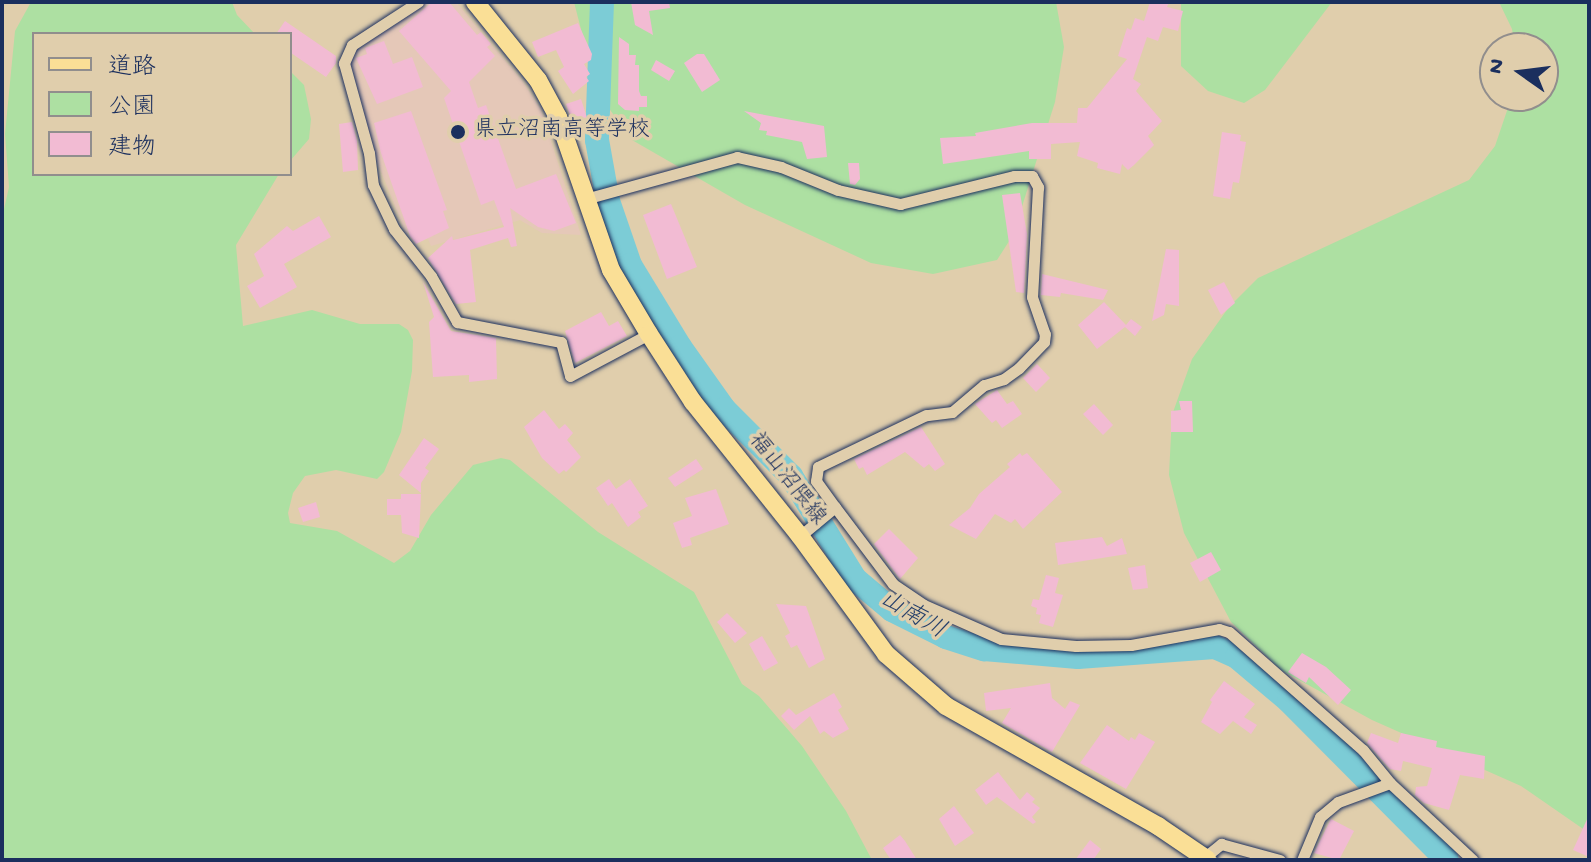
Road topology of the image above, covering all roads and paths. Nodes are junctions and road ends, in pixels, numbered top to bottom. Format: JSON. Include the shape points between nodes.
{"nodes":[{"id":1,"x":418,"y":2,"type":"edge"},
{"id":2,"x":475,"y":2,"type":"edge"},
{"id":3,"x":589,"y":197,"type":"junction"},
{"id":4,"x":649,"y":334,"type":"junction"},
{"id":5,"x":833,"y":508,"type":"junction"},
{"id":6,"x":806,"y":531,"type":"junction"},
{"id":7,"x":1386,"y":784,"type":"junction"},
{"id":8,"x":1205,"y":859,"type":"edge"},
{"id":9,"x":1280,"y":860,"type":"edge"},
{"id":10,"x":1302,"y":860,"type":"edge"},
{"id":11,"x":1473,"y":860,"type":"edge"}],
"edges":[{"from":1,"to":4,"type":"street","via":[[352,45],[344,63],[373,185],[394,229],[431,276],[457,322],[561,342],[570,376]]},
{"from":2,"to":3,"type":"main road","name":"福山沼隈線","via":[[538,80]]},
{"from":3,"to":4,"type":"main road","name":"福山沼隈線","via":[[611,270]]},
{"from":3,"to":5,"type":"street","via":[[737,157],[900,204],[1032,176],[1038,187],[1032,297],[1044,342],[1019,368],[984,385],[952,412],[926,415],[818,467],[816,481]]},
{"from":4,"to":6,"type":"main road","name":"福山沼隈線","via":[[693,402]]},
{"from":5,"to":6,"type":"street"},
{"from":5,"to":7,"type":"street","via":[[893,584],[924,605],[1001,639],[1131,645],[1219,629],[1229,632],[1363,750]]},
{"from":6,"to":8,"type":"main road","name":"福山沼隈線","via":[[886,654],[946,706],[1158,826]]},
{"from":7,"to":10,"type":"street","via":[[1338,802],[1320,817]]},
{"from":7,"to":11,"type":"street"},
{"from":8,"to":9,"type":"street","via":[[1221,844]]}]}
